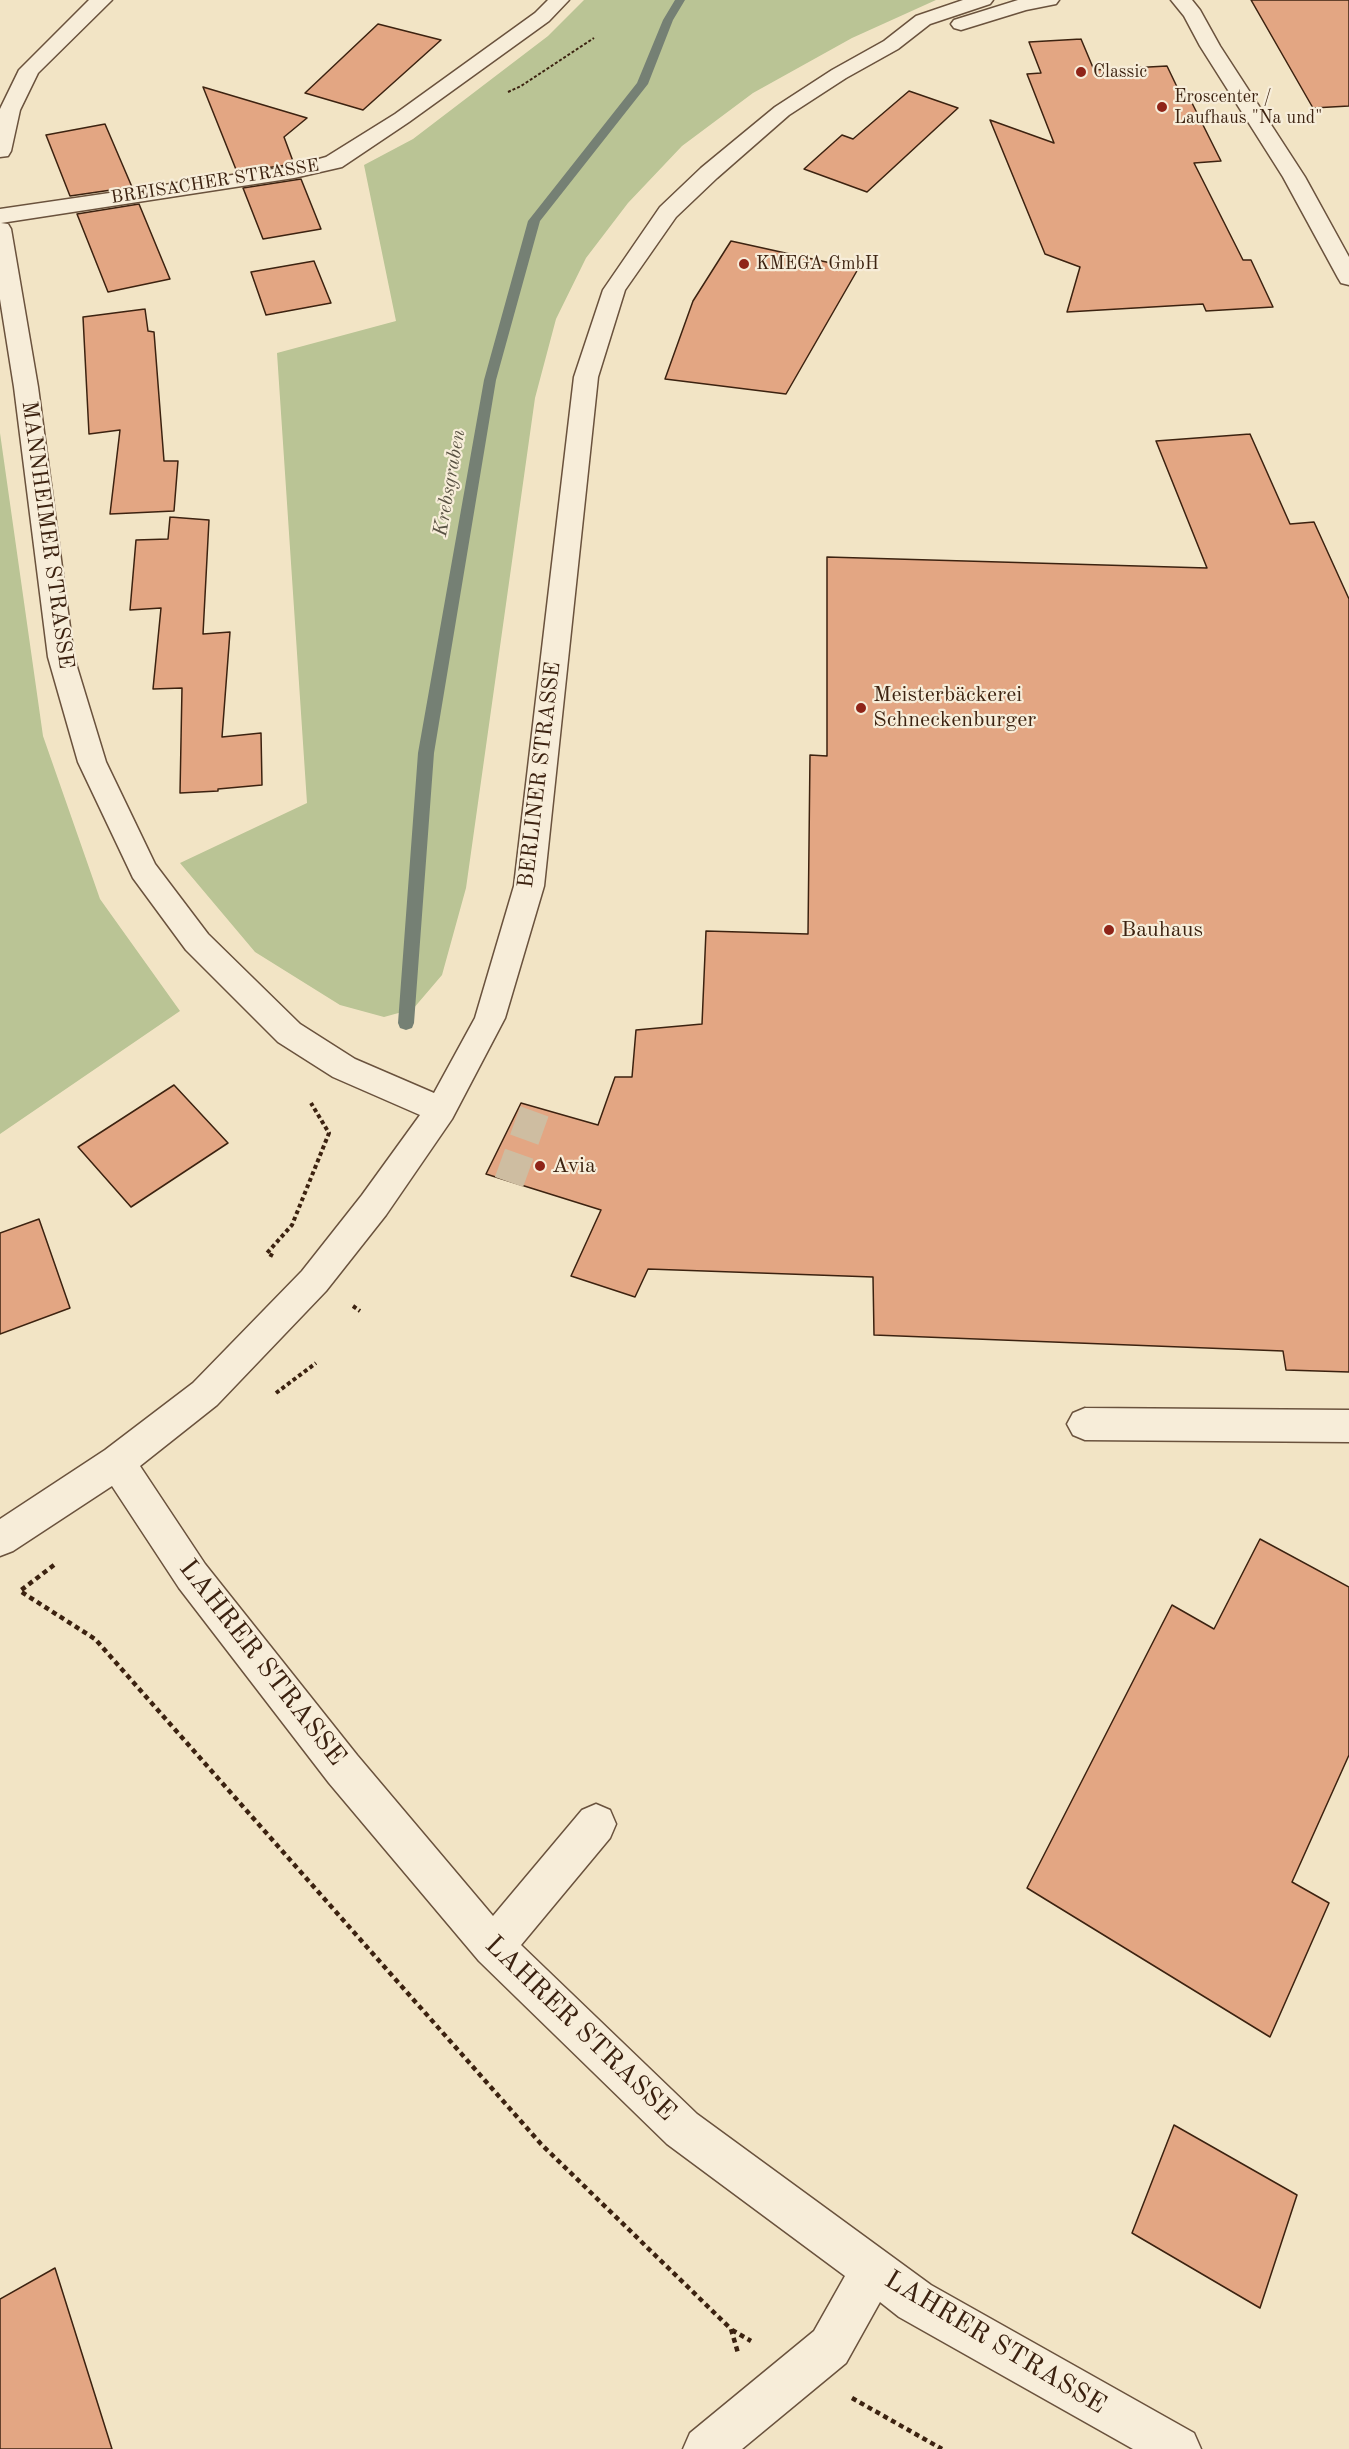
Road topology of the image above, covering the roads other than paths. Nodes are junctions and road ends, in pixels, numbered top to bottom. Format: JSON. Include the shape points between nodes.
{"nodes":[{"id":1,"x":559,"y":0,"type":"edge"},
{"id":2,"x":983,"y":0,"type":"edge"},
{"id":3,"x":1049,"y":0,"type":"edge"},
{"id":4,"x":1181,"y":0,"type":"edge"},
{"id":5,"x":89,"y":4,"type":"edge"},
{"id":6,"x":891,"y":45,"type":"junction"},
{"id":7,"x":0,"y":151,"type":"edge"},
{"id":8,"x":0,"y":216,"type":"edge"},
{"id":9,"x":0,"y":229,"type":"edge"},
{"id":10,"x":1349,"y":278,"type":"edge"},
{"id":11,"x":441,"y":1110,"type":"junction"},
{"id":12,"x":1085,"y":1424,"type":"dead end"},
{"id":13,"x":1349,"y":1426,"type":"edge"},
{"id":14,"x":118,"y":1462,"type":"junction"},
{"id":15,"x":0,"y":1539,"type":"edge"},
{"id":16,"x":596,"y":1824,"type":"dead end"},
{"id":17,"x":493,"y":1947,"type":"junction"},
{"id":18,"x":873,"y":2270,"type":"junction"},
{"id":19,"x":706,"y":2449,"type":"edge"},
{"id":20,"x":1178,"y":2449,"type":"edge"}],
"edges":[{"from":1,"to":8,"type":"street","name":"BREISACHER STRASSE","via":[[542,17],[440,91],[334,162],[294,172]]},
{"from":2,"to":6,"type":"street","name":"BERLINER STRASSE","via":[[923,20]]},
{"from":3,"to":6,"type":"street","name":"BERLINER STRASSE"},
{"from":4,"to":10,"type":"street","via":[[1294,177]]},
{"from":5,"to":7,"type":"street","via":[[28,70],[10,110]]},
{"from":6,"to":11,"type":"street","name":"BERLINER STRASSE","via":[[782,111],[709,173],[668,212],[614,290],[586,377],[529,886],[490,1018]]},
{"from":9,"to":11,"type":"street","name":"MANNHEIMER STRASSE","via":[[26,387],[61,657],[92,762],[143,870],[197,942],[289,1033],[344,1068]]},
{"from":11,"to":14,"type":"street","name":"BERLINER STRASSE","via":[[314,1281],[205,1394]]},
{"from":12,"to":13,"type":"street"},
{"from":14,"to":15,"type":"street","name":"BERLINER STRASSE"},
{"from":14,"to":17,"type":"street","name":"LAHRER STRASSE","via":[[192,1576],[343,1769]]},
{"from":16,"to":17,"type":"street"},
{"from":17,"to":18,"type":"street","name":"LAHRER STRASSE","via":[[682,2129]]},
{"from":18,"to":19,"type":"street","via":[[830,2347]]},
{"from":18,"to":20,"type":"street","name":"LAHRER STRASSE","via":[[915,2301]]}]}
